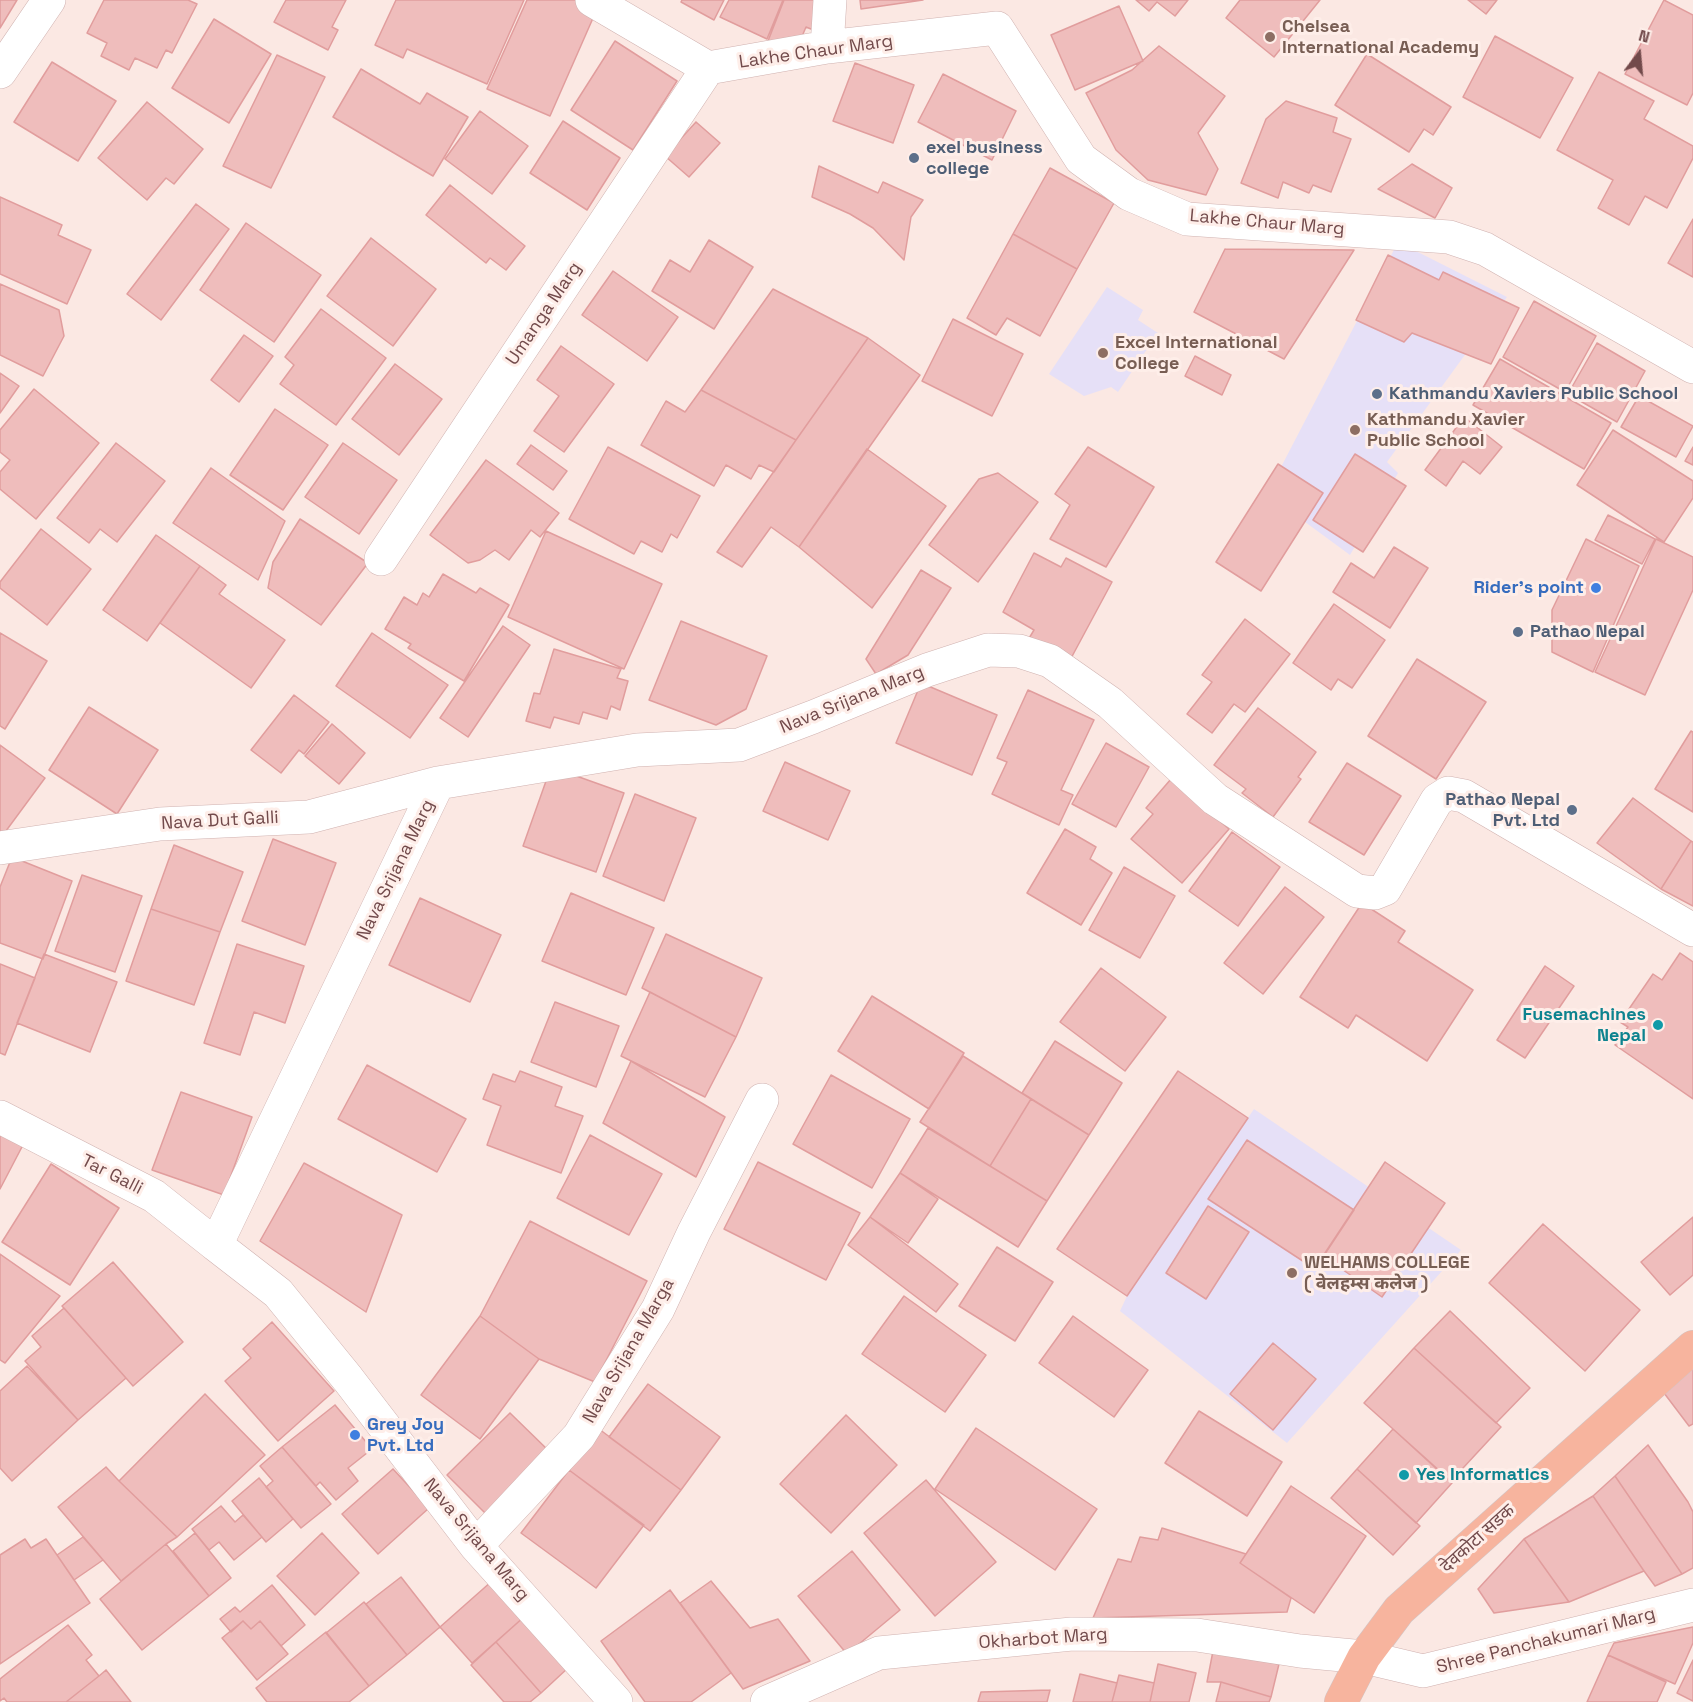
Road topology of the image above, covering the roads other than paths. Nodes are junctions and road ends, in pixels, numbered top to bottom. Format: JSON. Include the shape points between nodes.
{"nodes":[{"id":1,"x":49,"y":0,"type":"edge"},
{"id":2,"x":592,"y":0,"type":"edge"},
{"id":3,"x":830,"y":0,"type":"edge"},
{"id":4,"x":828,"y":47,"type":"junction"},
{"id":5,"x":708,"y":68,"type":"junction"},
{"id":6,"x":0,"y":72,"type":"edge"},
{"id":7,"x":1693,"y":367,"type":"edge"},
{"id":8,"x":381,"y":559,"type":"dead end"},
{"id":9,"x":438,"y":783,"type":"junction"},
{"id":10,"x":0,"y":848,"type":"edge"},
{"id":11,"x":1693,"y":930,"type":"edge"},
{"id":12,"x":762,"y":1100,"type":"dead end"},
{"id":13,"x":0,"y":1117,"type":"edge"},
{"id":14,"x":216,"y":1245,"type":"junction"},
{"id":15,"x":1693,"y":1347,"type":"edge"},
{"id":16,"x":476,"y":1546,"type":"junction"},
{"id":17,"x":1693,"y":1605,"type":"edge"},
{"id":18,"x":1364,"y":1657,"type":"junction"},
{"id":19,"x":616,"y":1702,"type":"edge"},
{"id":20,"x":767,"y":1702,"type":"edge"},
{"id":21,"x":1341,"y":1702,"type":"edge"}],
"edges":[{"from":1,"to":6,"type":"street"},
{"from":2,"to":5,"type":"street"},
{"from":3,"to":4,"type":"street"},
{"from":4,"to":5,"type":"street","name":"Lakhe Chaur Marg"},
{"from":4,"to":7,"type":"street","name":"Lakhe Chaur Marg","via":[[997,28],[1081,159],[1129,194],[1188,219],[1449,237],[1485,249]]},
{"from":5,"to":8,"type":"street","name":"Umanga Marg"},
{"from":9,"to":10,"type":"street","name":"Nava Dut Galli","via":[[309,817],[160,824]]},
{"from":9,"to":11,"type":"street","name":"Nava Srijana Marg","via":[[637,750],[739,745],[927,670],[988,650],[1019,651],[1050,661],[1110,703],[1215,799],[1358,891],[1375,893],[1385,889],[1437,800],[1448,793],[1464,796]]},
{"from":9,"to":14,"type":"street","name":"Nava Srijana Marg"},
{"from":12,"to":16,"type":"street","name":"Nava Srijana Marga","via":[[658,1309],[579,1436]]},
{"from":13,"to":14,"type":"street","name":"Tar Galli","via":[[154,1196]]},
{"from":14,"to":16,"type":"street","name":"Nava Srijana Marg","via":[[278,1293]]},
{"from":15,"to":18,"type":"main road","name":"देवकोटा सडक","via":[[1399,1610]]},
{"from":16,"to":19,"type":"street","name":"Nava Srijana Marg"},
{"from":17,"to":18,"type":"street","name":"Shree Panchakumari Marg","via":[[1423,1671]]},
{"from":18,"to":20,"type":"street","name":"Okharbot Marg","via":[[1197,1635],[1072,1634],[879,1653]]},
{"from":18,"to":21,"type":"main road","name":"देवकोटा सडक"}]}
